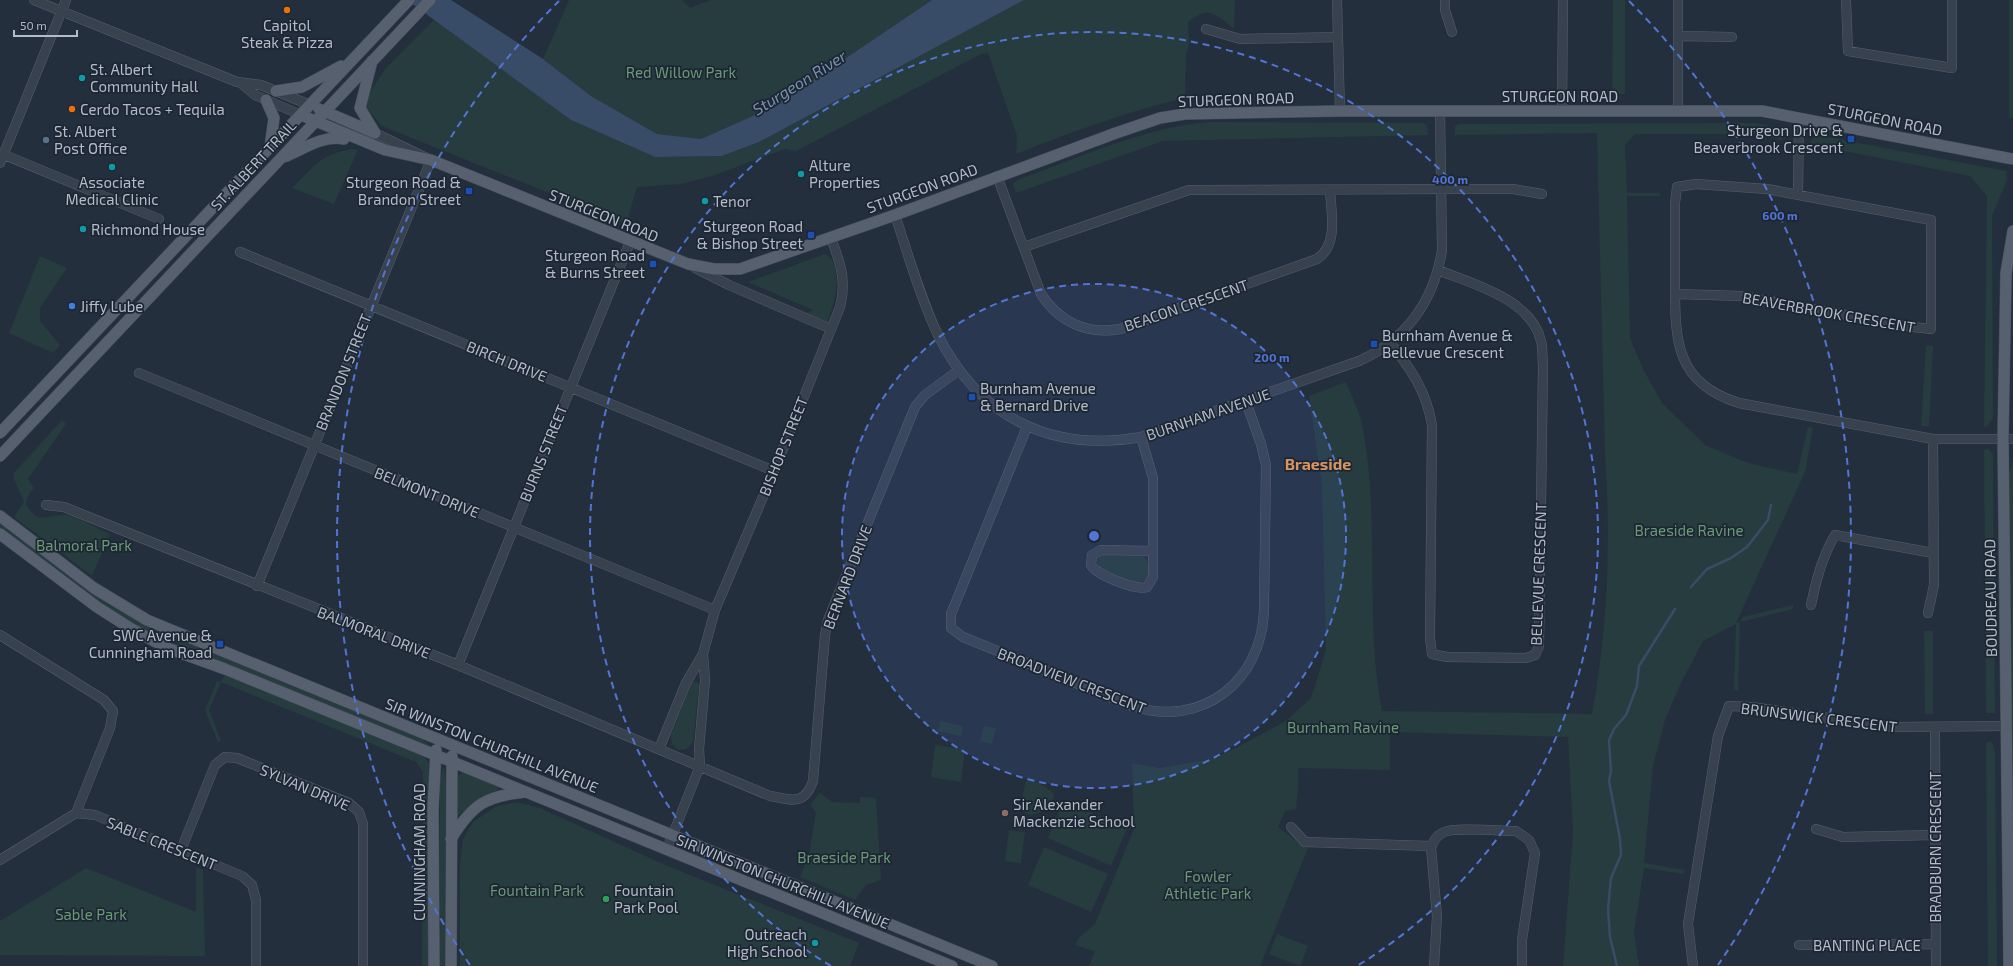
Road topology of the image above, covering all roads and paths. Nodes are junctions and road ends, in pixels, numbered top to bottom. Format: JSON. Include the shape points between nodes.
{"nodes":[{"id":1,"x":34,"y":0,"type":"edge"},
{"id":2,"x":66,"y":0,"type":"edge"},
{"id":3,"x":409,"y":0,"type":"edge"},
{"id":4,"x":430,"y":0,"type":"edge"},
{"id":5,"x":1338,"y":0,"type":"edge"},
{"id":6,"x":1445,"y":0,"type":"edge"},
{"id":7,"x":1562,"y":0,"type":"edge"},
{"id":8,"x":1678,"y":0,"type":"edge"},
{"id":9,"x":1846,"y":0,"type":"edge"},
{"id":10,"x":1952,"y":0,"type":"edge"},
{"id":11,"x":61,"y":12,"type":"junction"},
{"id":12,"x":1206,"y":29,"type":"dead end"},
{"id":13,"x":1452,"y":32,"type":"dead end"},
{"id":14,"x":1678,"y":36,"type":"junction"},
{"id":15,"x":1337,"y":37,"type":"junction"},
{"id":16,"x":1732,"y":37,"type":"dead end"},
{"id":17,"x":352,"y":60,"type":"junction"},
{"id":18,"x":372,"y":61,"type":"junction"},
{"id":19,"x":242,"y":84,"type":"junction"},
{"id":20,"x":276,"y":91,"type":"junction"},
{"id":21,"x":266,"y":100,"type":"junction"},
{"id":22,"x":310,"y":105,"type":"junction"},
{"id":23,"x":1678,"y":110,"type":"junction"},
{"id":24,"x":325,"y":111,"type":"junction"},
{"id":25,"x":1340,"y":111,"type":"junction"},
{"id":26,"x":1440,"y":111,"type":"junction"},
{"id":27,"x":1562,"y":111,"type":"junction"},
{"id":28,"x":301,"y":115,"type":"junction"},
{"id":29,"x":1800,"y":118,"type":"junction"},
{"id":30,"x":315,"y":122,"type":"junction"},
{"id":31,"x":375,"y":133,"type":"junction"},
{"id":32,"x":367,"y":144,"type":"junction"},
{"id":33,"x":270,"y":147,"type":"junction"},
{"id":34,"x":1,"y":157,"type":"edge"},
{"id":35,"x":280,"y":159,"type":"junction"},
{"id":36,"x":2013,"y":159,"type":"edge"},
{"id":37,"x":431,"y":160,"type":"junction"},
{"id":38,"x":997,"y":176,"type":"junction"},
{"id":39,"x":1441,"y":189,"type":"junction"},
{"id":40,"x":1330,"y":190,"type":"junction"},
{"id":41,"x":1542,"y":194,"type":"dead end"},
{"id":42,"x":1798,"y":194,"type":"junction"},
{"id":43,"x":895,"y":215,"type":"junction"},
{"id":44,"x":160,"y":219,"type":"dead end"},
{"id":45,"x":2013,"y":231,"type":"edge"},
{"id":46,"x":831,"y":238,"type":"junction"},
{"id":47,"x":630,"y":242,"type":"junction"},
{"id":48,"x":1024,"y":247,"type":"junction"},
{"id":49,"x":240,"y":252,"type":"dead end"},
{"id":50,"x":688,"y":264,"type":"junction"},
{"id":51,"x":1438,"y":270,"type":"junction"},
{"id":52,"x":1675,"y":294,"type":"junction"},
{"id":53,"x":370,"y":305,"type":"junction"},
{"id":54,"x":831,"y":329,"type":"junction"},
{"id":55,"x":1391,"y":343,"type":"junction"},
{"id":56,"x":959,"y":370,"type":"junction"},
{"id":57,"x":139,"y":374,"type":"dead end"},
{"id":58,"x":570,"y":387,"type":"junction"},
{"id":59,"x":1246,"y":402,"type":"junction"},
{"id":60,"x":1027,"y":427,"type":"junction"},
{"id":61,"x":0,"y":433,"type":"edge"},
{"id":62,"x":1141,"y":437,"type":"junction"},
{"id":63,"x":1933,"y":439,"type":"junction"},
{"id":64,"x":2008,"y":439,"type":"edge"},
{"id":65,"x":313,"y":446,"type":"junction"},
{"id":66,"x":0,"y":456,"type":"edge"},
{"id":67,"x":774,"y":471,"type":"junction"},
{"id":68,"x":46,"y":505,"type":"dead end"},
{"id":69,"x":0,"y":516,"type":"edge"},
{"id":70,"x":513,"y":528,"type":"junction"},
{"id":71,"x":0,"y":534,"type":"edge"},
{"id":72,"x":1152,"y":551,"type":"junction"},
{"id":73,"x":1933,"y":553,"type":"junction"},
{"id":74,"x":256,"y":586,"type":"junction"},
{"id":75,"x":1811,"y":605,"type":"dead end"},
{"id":76,"x":715,"y":610,"type":"junction"},
{"id":77,"x":1928,"y":613,"type":"dead end"},
{"id":78,"x":0,"y":635,"type":"edge"},
{"id":79,"x":703,"y":654,"type":"junction"},
{"id":80,"x":458,"y":665,"type":"junction"},
{"id":81,"x":2006,"y":726,"type":"junction"},
{"id":82,"x":1935,"y":727,"type":"junction"},
{"id":83,"x":437,"y":739,"type":"junction"},
{"id":84,"x":452,"y":745,"type":"junction"},
{"id":85,"x":659,"y":749,"type":"junction"},
{"id":86,"x":436,"y":756,"type":"junction"},
{"id":87,"x":452,"y":762,"type":"junction"},
{"id":88,"x":700,"y":766,"type":"junction"},
{"id":89,"x":527,"y":792,"type":"junction"},
{"id":90,"x":76,"y":813,"type":"junction"},
{"id":91,"x":1291,"y":827,"type":"dead end"},
{"id":92,"x":1816,"y":829,"type":"dead end"},
{"id":93,"x":672,"y":835,"type":"junction"},
{"id":94,"x":1934,"y":835,"type":"junction"},
{"id":95,"x":451,"y":840,"type":"junction"},
{"id":96,"x":1431,"y":846,"type":"junction"},
{"id":97,"x":667,"y":849,"type":"junction"},
{"id":98,"x":181,"y":850,"type":"junction"},
{"id":99,"x":0,"y":860,"type":"edge"},
{"id":100,"x":1935,"y":944,"type":"junction"},
{"id":101,"x":1799,"y":946,"type":"dead end"},
{"id":102,"x":256,"y":966,"type":"edge"},
{"id":103,"x":363,"y":966,"type":"edge"},
{"id":104,"x":434,"y":966,"type":"edge"},
{"id":105,"x":451,"y":966,"type":"edge"},
{"id":106,"x":952,"y":966,"type":"edge"},
{"id":107,"x":992,"y":966,"type":"edge"},
{"id":108,"x":1434,"y":966,"type":"edge"},
{"id":109,"x":1522,"y":966,"type":"edge"},
{"id":110,"x":1693,"y":966,"type":"edge"},
{"id":111,"x":1936,"y":966,"type":"edge"},
{"id":112,"x":2009,"y":966,"type":"edge"}],
"edges":[{"from":1,"to":11,"type":"street"},
{"from":2,"to":11,"type":"street"},
{"from":3,"to":17,"type":"main road","name":"ST. ALBERT TRAIL"},
{"from":4,"to":18,"type":"main road","name":"ST. ALBERT TRAIL"},
{"from":5,"to":15,"type":"street"},
{"from":6,"to":13,"type":"street","via":[[1445,10]]},
{"from":7,"to":27,"type":"street"},
{"from":8,"to":14,"type":"street"},
{"from":9,"to":10,"type":"street","via":[[1848,52],[1952,68]]},
{"from":11,"to":19,"type":"street"},
{"from":11,"to":34,"type":"street"},
{"from":12,"to":15,"type":"street","via":[[1240,39]]},
{"from":14,"to":16,"type":"street"},
{"from":14,"to":23,"type":"street"},
{"from":15,"to":25,"type":"street"},
{"from":17,"to":20,"type":"main road","via":[[302,87]]},
{"from":17,"to":22,"type":"main road","name":"ST. ALBERT TRAIL"},
{"from":18,"to":24,"type":"main road","name":"ST. ALBERT TRAIL"},
{"from":18,"to":31,"type":"main road","via":[[360,108]]},
{"from":19,"to":20,"type":"street","via":[[261,85]]},
{"from":19,"to":21,"type":"street"},
{"from":20,"to":22,"type":"street"},
{"from":21,"to":28,"type":"street"},
{"from":21,"to":33,"type":"main road","via":[[274,118]]},
{"from":22,"to":24,"type":"main road","name":"STURGEON ROAD"},
{"from":22,"to":28,"type":"main road","name":"ST. ALBERT TRAIL"},
{"from":23,"to":27,"type":"main road","name":"STURGEON ROAD"},
{"from":23,"to":29,"type":"main road","name":"STURGEON ROAD","via":[[1762,111]]},
{"from":24,"to":30,"type":"main road","name":"ST. ALBERT TRAIL"},
{"from":24,"to":31,"type":"main road","name":"STURGEON ROAD"},
{"from":25,"to":26,"type":"main road","name":"STURGEON ROAD"},
{"from":25,"to":38,"type":"main road","name":"STURGEON ROAD","via":[[1202,112],[1160,118]]},
{"from":26,"to":27,"type":"main road","name":"STURGEON ROAD"},
{"from":26,"to":39,"type":"street","name":"BURNHAM AVENUE"},
{"from":28,"to":30,"type":"main road","name":"STURGEON ROAD"},
{"from":28,"to":33,"type":"main road","name":"ST. ALBERT TRAIL"},
{"from":29,"to":36,"type":"main road","name":"STURGEON ROAD"},
{"from":29,"to":42,"type":"street"},
{"from":30,"to":32,"type":"main road","name":"STURGEON ROAD"},
{"from":30,"to":35,"type":"main road","name":"ST. ALBERT TRAIL"},
{"from":31,"to":37,"type":"street","name":"STURGEON ROAD"},
{"from":32,"to":35,"type":"main road","via":[[329,137]]},
{"from":32,"to":37,"type":"main road","name":"STURGEON ROAD"},
{"from":33,"to":61,"type":"main road","name":"ST. ALBERT TRAIL"},
{"from":34,"to":44,"type":"street"},
{"from":35,"to":66,"type":"main road","name":"ST. ALBERT TRAIL"},
{"from":37,"to":47,"type":"main road","name":"STURGEON ROAD"},
{"from":37,"to":53,"type":"street","name":"BRANDON STREET"},
{"from":38,"to":43,"type":"main road","name":"STURGEON ROAD"},
{"from":38,"to":48,"type":"street","name":"BEACON CRESCENT"},
{"from":39,"to":40,"type":"street"},
{"from":39,"to":41,"type":"street","via":[[1513,189]]},
{"from":39,"to":51,"type":"street","name":"BURNHAM AVENUE","via":[[1442,250]]},
{"from":40,"to":48,"type":"street","via":[[1190,190]]},
{"from":40,"to":48,"type":"street","name":"BEACON CRESCENT","via":[[1332,237],[1329,248],[1322,256],[1120,329],[1088,330],[1071,324],[1057,314],[1041,294]]},
{"from":42,"to":52,"type":"street","name":"BEAVERBROOK CRESCENT","via":[[1696,184],[1677,187]]},
{"from":42,"to":52,"type":"street","name":"BEAVERBROOK CRESCENT","via":[[1931,220],[1931,329],[1913,328],[1742,296]]},
{"from":43,"to":46,"type":"main road","name":"STURGEON ROAD"},
{"from":43,"to":56,"type":"street","name":"BURNHAM AVENUE","via":[[931,318]]},
{"from":45,"to":64,"type":"main road","name":"BOUDREAU ROAD","via":[[2006,273]]},
{"from":46,"to":50,"type":"main road","name":"STURGEON ROAD","via":[[740,269],[714,269]]},
{"from":46,"to":54,"type":"street","name":"BISHOP STREET","via":[[842,270],[843,285],[840,307]]},
{"from":47,"to":50,"type":"main road","name":"STURGEON ROAD"},
{"from":47,"to":58,"type":"street","name":"BURNS STREET"},
{"from":49,"to":53,"type":"street","name":"BIRCH DRIVE"},
{"from":50,"to":54,"type":"street","via":[[729,285]]},
{"from":51,"to":55,"type":"street","name":"BURNHAM AVENUE","via":[[1421,309]]},
{"from":51,"to":55,"type":"street","name":"BELLEVUE CRESCENT","via":[[1517,305],[1532,321],[1542,342],[1539,646],[1535,655],[1526,658],[1447,657],[1432,654],[1432,425],[1427,402],[1418,381]]},
{"from":52,"to":63,"type":"street","name":"BEAVERBROOK CRESCENT","via":[[1675,331],[1681,354],[1697,378],[1720,396],[1739,403]]},
{"from":53,"to":58,"type":"street","name":"BIRCH DRIVE"},
{"from":53,"to":65,"type":"street","name":"BRANDON STREET"},
{"from":54,"to":67,"type":"street","name":"BISHOP STREET"},
{"from":55,"to":59,"type":"street","name":"BURNHAM AVENUE","via":[[1359,361]]},
{"from":56,"to":60,"type":"street","name":"BURNHAM AVENUE","via":[[991,402]]},
{"from":56,"to":88,"type":"street","name":"BERNARD DRIVE","via":[[925,395],[915,408],[828,620],[813,781],[809,791],[804,797],[796,800],[770,796]]},
{"from":57,"to":65,"type":"street","name":"BELMONT DRIVE"},
{"from":58,"to":67,"type":"street","name":"BIRCH DRIVE"},
{"from":58,"to":70,"type":"street","name":"BURNS STREET"},
{"from":59,"to":60,"type":"street","name":"BROADVIEW CRESCENT","via":[[1262,444],[1266,465],[1262,633],[1252,660],[1235,683],[1209,702],[1179,712],[1151,711],[1132,706],[963,637],[951,628],[951,614]]},
{"from":59,"to":62,"type":"street","name":"BURNHAM AVENUE"},
{"from":60,"to":62,"type":"street","name":"BURNHAM AVENUE","via":[[1068,439],[1094,442]]},
{"from":62,"to":72,"type":"street","via":[[1153,478]]},
{"from":63,"to":64,"type":"street","name":"BEAVERBROOK CRESCENT"},
{"from":63,"to":73,"type":"street"},
{"from":64,"to":81,"type":"main road","name":"BOUDREAU ROAD"},
{"from":65,"to":70,"type":"street","name":"BELMONT DRIVE"},
{"from":65,"to":74,"type":"street","name":"BRANDON STREET"},
{"from":67,"to":76,"type":"street","name":"BISHOP STREET"},
{"from":68,"to":74,"type":"street","name":"BALMORAL DRIVE","via":[[64,508]]},
{"from":69,"to":83,"type":"main road","name":"SIR WINSTON CHURCHILL AVENUE","via":[[94,588],[147,620]]},
{"from":70,"to":76,"type":"street","name":"BELMONT DRIVE"},
{"from":70,"to":80,"type":"street","name":"BURNS STREET"},
{"from":71,"to":86,"type":"main road","name":"SIR WINSTON CHURCHILL AVENUE","via":[[97,607],[167,648],[225,669]]},
{"from":72,"to":72,"type":"street","via":[[1101,550],[1092,555],[1091,565],[1098,572],[1136,588],[1143,588],[1150,584],[1154,577]]},
{"from":73,"to":75,"type":"street","via":[[1835,536],[1828,547],[1817,578]]},
{"from":73,"to":77,"type":"street","via":[[1934,585]]},
{"from":74,"to":80,"type":"street","name":"BALMORAL DRIVE"},
{"from":76,"to":79,"type":"street","name":"BISHOP STREET"},
{"from":78,"to":90,"type":"street","via":[[104,700],[113,711],[110,728]]},
{"from":79,"to":85,"type":"street","name":"BISHOP STREET","via":[[686,683]]},
{"from":79,"to":88,"type":"street","name":"BISHOP STREET","via":[[705,680],[698,749]]},
{"from":80,"to":85,"type":"street","name":"BALMORAL DRIVE"},
{"from":81,"to":82,"type":"street","name":"BRUNSWICK CRESCENT"},
{"from":81,"to":112,"type":"main road","name":"BOUDREAU ROAD"},
{"from":82,"to":94,"type":"street","name":"BRADBURN CRESCENT"},
{"from":82,"to":110,"type":"street","name":"BRUNSWICK CRESCENT","via":[[1880,725],[1729,706],[1718,736],[1688,924]]},
{"from":83,"to":84,"type":"main road","name":"SIR WINSTON CHURCHILL AVENUE"},
{"from":83,"to":86,"type":"main road","name":"CUNNINGHAM ROAD"},
{"from":84,"to":87,"type":"main road"},
{"from":84,"to":93,"type":"main road","name":"SIR WINSTON CHURCHILL AVENUE"},
{"from":85,"to":88,"type":"street","name":"BALMORAL DRIVE"},
{"from":86,"to":87,"type":"main road","name":"SIR WINSTON CHURCHILL AVENUE"},
{"from":86,"to":104,"type":"main road","name":"CUNNINGHAM ROAD","via":[[433,809]]},
{"from":87,"to":89,"type":"main road","name":"SIR WINSTON CHURCHILL AVENUE"},
{"from":87,"to":95,"type":"main road"},
{"from":88,"to":93,"type":"street","name":"BISHOP STREET"},
{"from":89,"to":95,"type":"main road","via":[[489,799],[464,819]]},
{"from":89,"to":97,"type":"main road","name":"SIR WINSTON CHURCHILL AVENUE"},
{"from":90,"to":98,"type":"street","name":"SABLE CRESCENT","via":[[95,815]]},
{"from":90,"to":99,"type":"street"},
{"from":91,"to":96,"type":"street","via":[[1305,842]]},
{"from":92,"to":94,"type":"street","via":[[1843,837]]},
{"from":93,"to":97,"type":"street","name":"BISHOP STREET"},
{"from":93,"to":107,"type":"main road","name":"SIR WINSTON CHURCHILL AVENUE"},
{"from":94,"to":100,"type":"street","name":"BRADBURN CRESCENT"},
{"from":95,"to":105,"type":"main road"},
{"from":96,"to":108,"type":"street","via":[[1437,916]]},
{"from":96,"to":109,"type":"street","via":[[1440,834],[1452,830],[1516,831],[1529,840],[1534,848],[1535,858],[1522,940]]},
{"from":97,"to":106,"type":"main road","name":"SIR WINSTON CHURCHILL AVENUE"},
{"from":98,"to":102,"type":"street","name":"SABLE CRESCENT","via":[[242,876],[252,885],[256,900]]},
{"from":98,"to":103,"type":"street","name":"SYLVAN DRIVE","via":[[215,765],[225,756],[237,758],[349,803],[359,812],[363,824]]},
{"from":100,"to":101,"type":"street","name":"BANTING PLACE"},
{"from":100,"to":111,"type":"street","name":"BRADBURN CRESCENT"}]}
